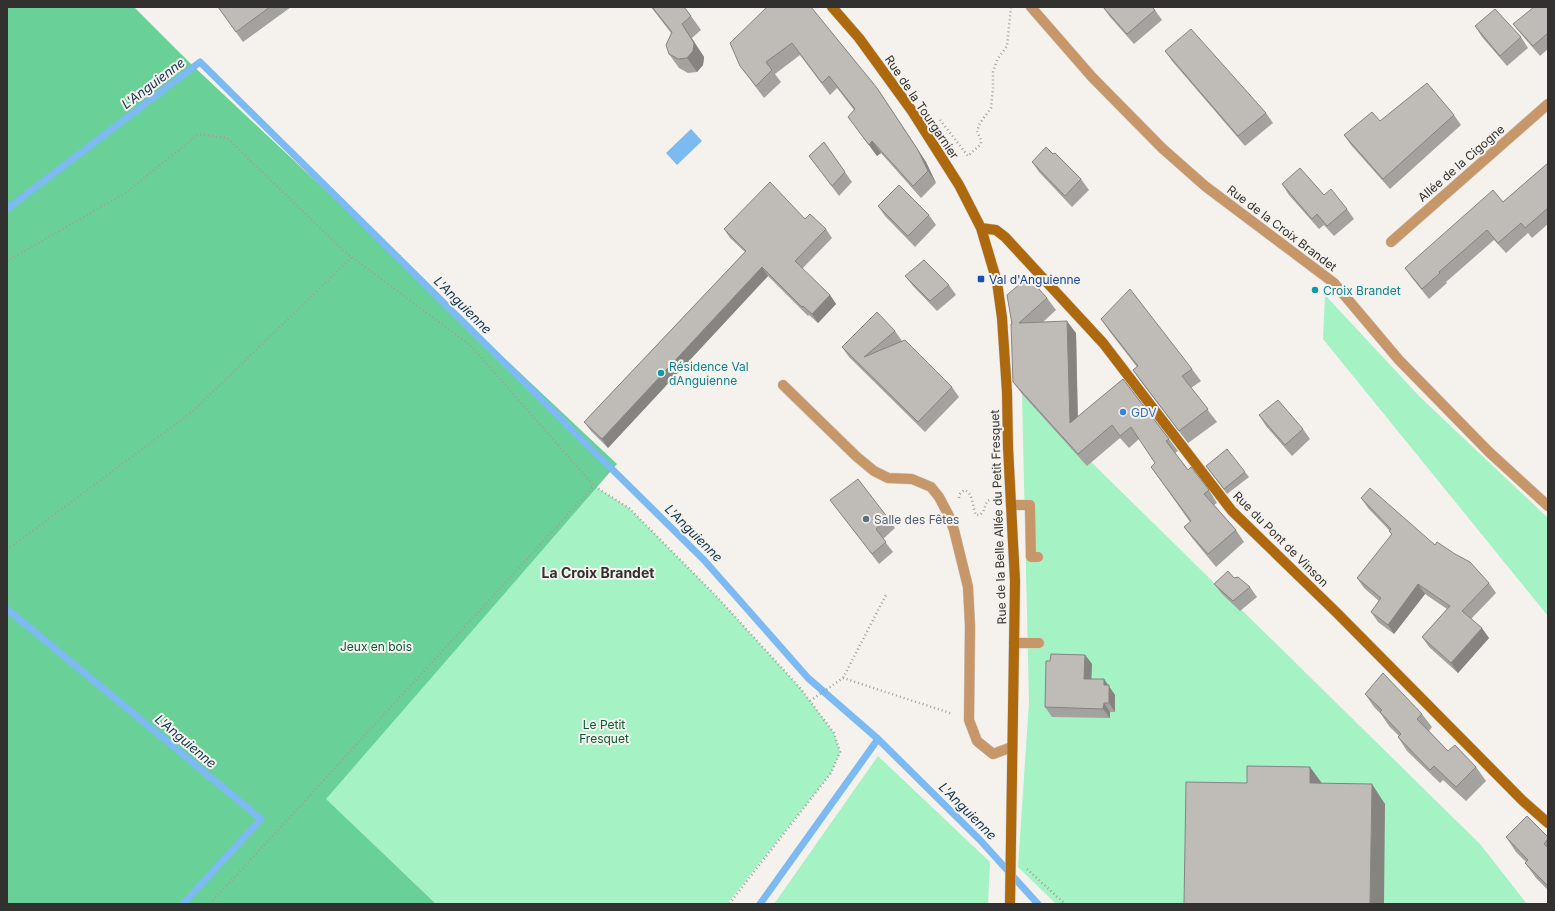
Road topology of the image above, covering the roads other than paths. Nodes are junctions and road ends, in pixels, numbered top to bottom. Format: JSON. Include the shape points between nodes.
{"nodes":[{"id":1,"x":832,"y":7,"type":"edge"},
{"id":2,"x":1032,"y":7,"type":"edge"},
{"id":3,"x":1548,"y":104,"type":"edge"},
{"id":4,"x":981,"y":228,"type":"junction"},
{"id":5,"x":1392,"y":242,"type":"dead end"},
{"id":6,"x":783,"y":385,"type":"dead end"},
{"id":7,"x":1011,"y":505,"type":"junction"},
{"id":8,"x":1548,"y":506,"type":"edge"},
{"id":9,"x":1038,"y":557,"type":"dead end"},
{"id":10,"x":1014,"y":643,"type":"junction"},
{"id":11,"x":1039,"y":643,"type":"dead end"},
{"id":12,"x":1012,"y":747,"type":"junction"},
{"id":13,"x":1548,"y":823,"type":"edge"},
{"id":14,"x":1010,"y":904,"type":"edge"}],
"edges":[{"from":1,"to":4,"type":"street","name":"Rue de la Tourgarnier","via":[[859,38],[912,111],[959,185]]},
{"from":2,"to":8,"type":"street","name":"Rue de la Croix Brandet","via":[[1092,77],[1162,148],[1205,186],[1334,283],[1398,360],[1489,452]]},
{"from":3,"to":5,"type":"street","name":"Allée de la Cigogne"},
{"from":4,"to":7,"type":"street","name":"Rue de la Belle Allée du Petit Fresquet","via":[[997,282],[1002,318]]},
{"from":4,"to":13,"type":"street","name":"Rue du Pont de Vinson","via":[[996,230],[1005,237],[1103,343],[1232,511]]},
{"from":6,"to":12,"type":"street","via":[[874,471],[888,478],[912,479],[931,487],[939,497],[954,530],[968,588],[969,720],[977,740],[993,754]]},
{"from":7,"to":9,"type":"street","via":[[1030,505],[1031,557]]},
{"from":7,"to":10,"type":"street","name":"Rue de la Belle Allée du Petit Fresquet","via":[[1015,581]]},
{"from":10,"to":11,"type":"street"},
{"from":10,"to":12,"type":"street","name":"Rue de la Belle Allée du Petit Fresquet"},
{"from":12,"to":14,"type":"street","name":"Rue de la Belle Allée du Petit Fresquet"}]}
